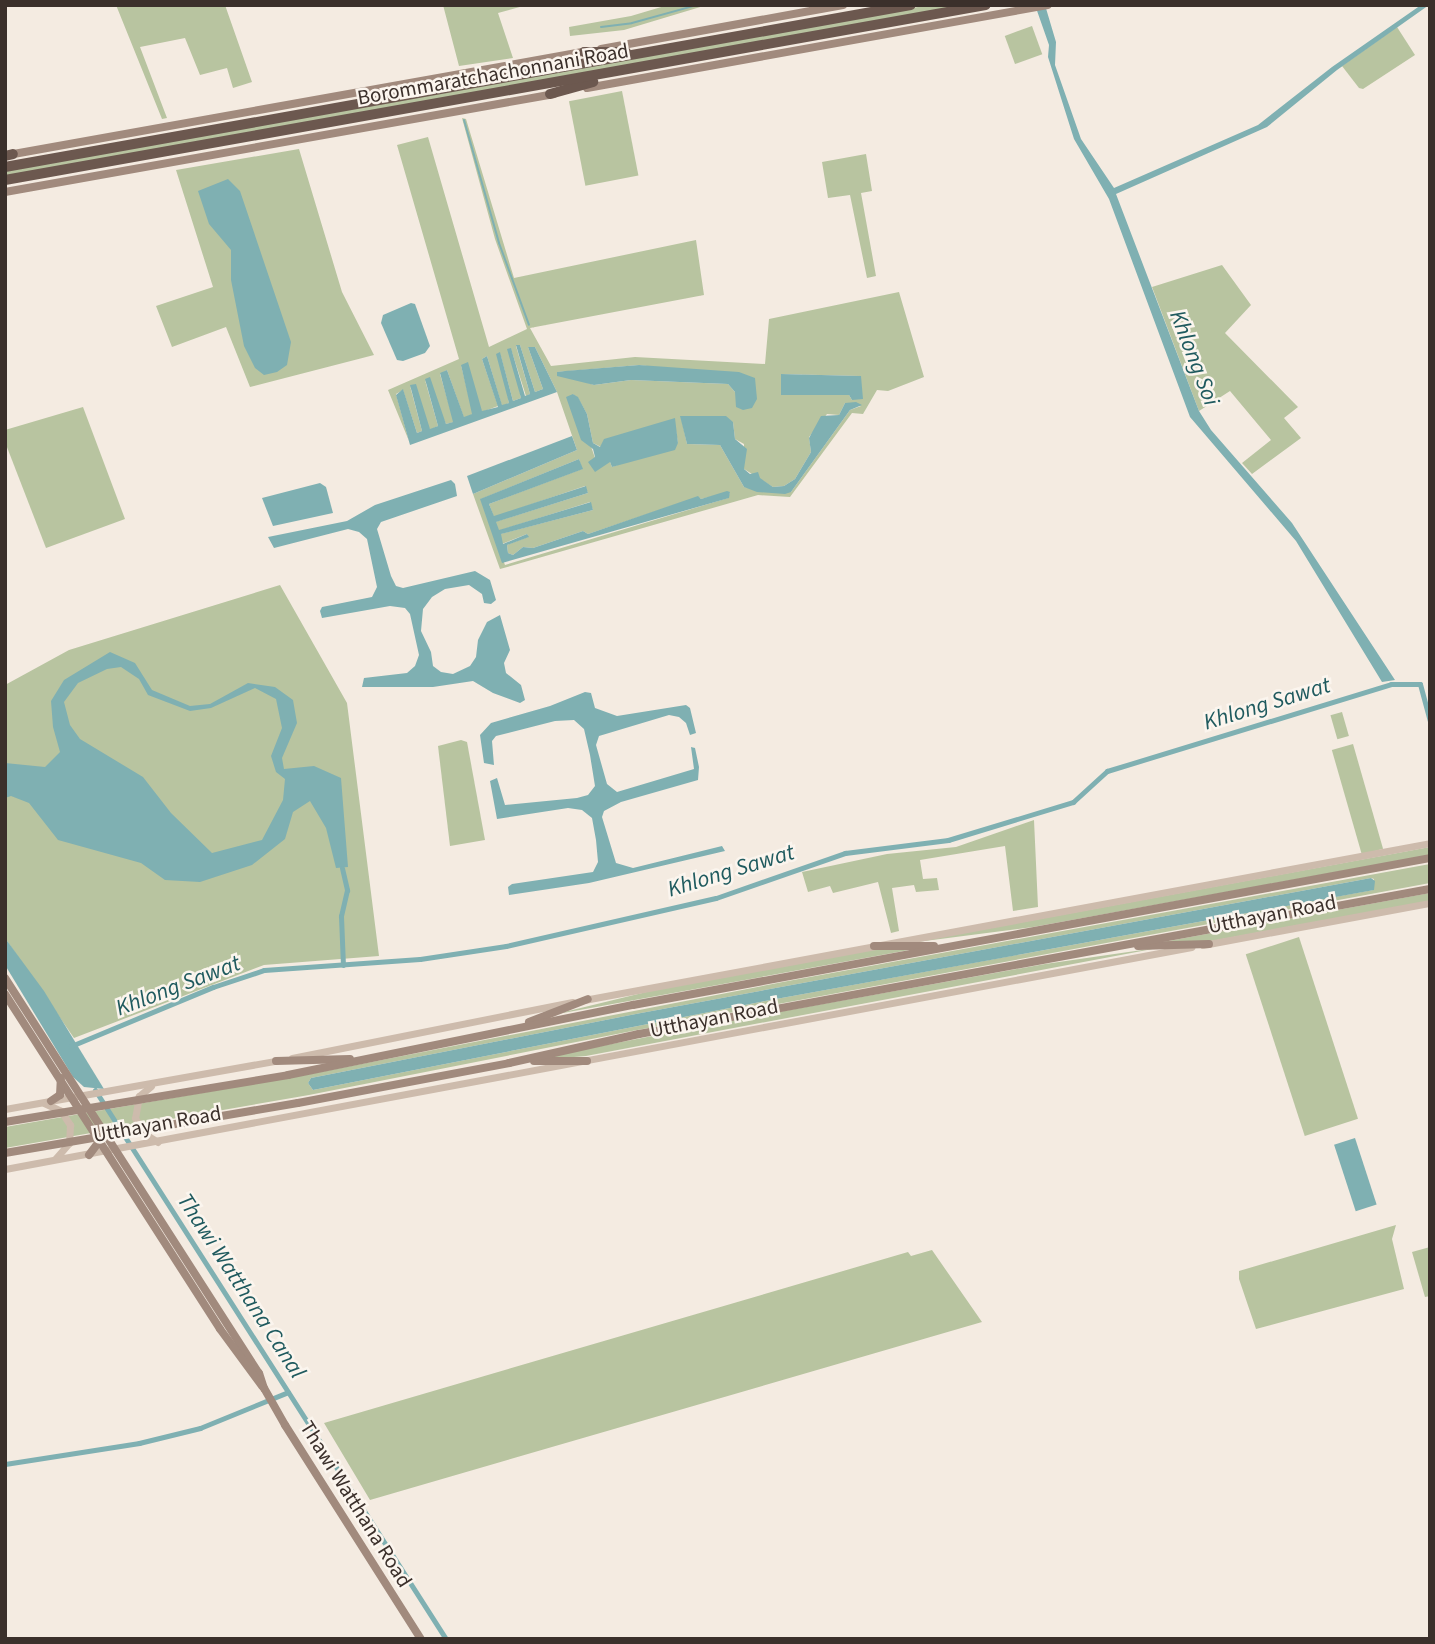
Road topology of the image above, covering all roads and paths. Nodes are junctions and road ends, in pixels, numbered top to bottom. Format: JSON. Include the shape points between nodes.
{"nodes":[{"id":1,"x":843,"y":5,"type":"edge"},
{"id":2,"x":911,"y":5,"type":"edge"},
{"id":3,"x":986,"y":5,"type":"edge"},
{"id":4,"x":1048,"y":5,"type":"edge"},
{"id":5,"x":584,"y":52,"type":"junction"},
{"id":6,"x":652,"y":52,"type":"junction"},
{"id":7,"x":648,"y":66,"type":"junction"},
{"id":8,"x":550,"y":94,"type":"junction"},
{"id":9,"x":8,"y":155,"type":"edge"},
{"id":10,"x":5,"y":167,"type":"edge"},
{"id":11,"x":5,"y":180,"type":"edge"},
{"id":12,"x":5,"y":192,"type":"edge"},
{"id":13,"x":1430,"y":843,"type":"edge"},
{"id":14,"x":1430,"y":858,"type":"edge"},
{"id":15,"x":1428,"y":889,"type":"edge"},
{"id":16,"x":1429,"y":903,"type":"edge"},
{"id":17,"x":1209,"y":944,"type":"junction"},
{"id":18,"x":957,"y":945,"type":"junction"},
{"id":19,"x":1125,"y":945,"type":"junction"},
{"id":20,"x":874,"y":946,"type":"junction"},
{"id":21,"x":5,"y":978,"type":"edge"},
{"id":22,"x":5,"y":994,"type":"edge"},
{"id":23,"x":588,"y":999,"type":"junction"},
{"id":24,"x":17,"y":1004,"type":"junction"},
{"id":25,"x":517,"y":1028,"type":"junction"},
{"id":26,"x":374,"y":1059,"type":"junction"},
{"id":27,"x":276,"y":1061,"type":"junction"},
{"id":28,"x":587,"y":1061,"type":"junction"},
{"id":29,"x":509,"y":1063,"type":"junction"},
{"id":30,"x":61,"y":1078,"type":"junction"},
{"id":31,"x":154,"y":1084,"type":"junction"},
{"id":32,"x":80,"y":1097,"type":"junction"},
{"id":33,"x":47,"y":1102,"type":"junction"},
{"id":34,"x":5,"y":1109,"type":"edge"},
{"id":35,"x":5,"y":1122,"type":"edge"},
{"id":36,"x":101,"y":1139,"type":"junction"},
{"id":37,"x":154,"y":1143,"type":"junction"},
{"id":38,"x":114,"y":1150,"type":"junction"},
{"id":39,"x":5,"y":1153,"type":"edge"},
{"id":40,"x":89,"y":1154,"type":"junction"},
{"id":41,"x":53,"y":1161,"type":"junction"},
{"id":42,"x":5,"y":1169,"type":"edge"},
{"id":43,"x":421,"y":1639,"type":"edge"}],
"edges":[{"from":1,"to":5,"type":"main road"},
{"from":2,"to":6,"type":"highway","name":"Borommaratchachonnani Road"},
{"from":3,"to":7,"type":"highway","name":"Borommaratchachonnani Road"},
{"from":4,"to":8,"type":"main road"},
{"from":5,"to":6,"type":"highway"},
{"from":5,"to":9,"type":"main road"},
{"from":6,"to":10,"type":"highway","name":"Borommaratchachonnani Road"},
{"from":7,"to":8,"type":"highway"},
{"from":7,"to":11,"type":"highway","name":"Borommaratchachonnani Road"},
{"from":8,"to":12,"type":"main road"},
{"from":13,"to":20,"type":"street","name":"Utthayan Road"},
{"from":14,"to":18,"type":"main road","name":"Utthayan Road"},
{"from":15,"to":19,"type":"main road","name":"Utthayan Road"},
{"from":16,"to":17,"type":"street","name":"Utthayan Road"},
{"from":17,"to":19,"type":"main road"},
{"from":17,"to":28,"type":"street","name":"Utthayan Road"},
{"from":18,"to":20,"type":"main road"},
{"from":18,"to":25,"type":"main road","name":"Utthayan Road"},
{"from":19,"to":29,"type":"main road","name":"Utthayan Road","via":[[639,1034]]},
{"from":20,"to":23,"type":"street","name":"Utthayan Road"},
{"from":21,"to":24,"type":"main road","name":"Thawi Watthana Road"},
{"from":22,"to":24,"type":"main road","name":"Thawi Watthana Road"},
{"from":23,"to":25,"type":"main road"},
{"from":23,"to":27,"type":"street","name":"Utthayan Road"},
{"from":24,"to":30,"type":"main road","name":"Thawi Watthana Road"},
{"from":24,"to":32,"type":"main road","name":"Thawi Watthana Road"},
{"from":25,"to":26,"type":"main road","name":"Utthayan Road"},
{"from":26,"to":27,"type":"main road"},
{"from":26,"to":35,"type":"main road","name":"Utthayan Road","bridge":true},
{"from":27,"to":31,"type":"street","name":"Utthayan Road"},
{"from":28,"to":29,"type":"main road"},
{"from":28,"to":37,"type":"street","name":"Utthayan Road"},
{"from":29,"to":39,"type":"main road","name":"Utthayan Road","bridge":true},
{"from":30,"to":32,"type":"main road","name":"Thawi Watthana Road"},
{"from":30,"to":33,"type":"main road","via":[[60,1095]]},
{"from":31,"to":32,"type":"street","name":"Utthayan Road"},
{"from":31,"to":37,"type":"street","via":[[139,1096],[135,1118]]},
{"from":32,"to":33,"type":"street","name":"Utthayan Road"},
{"from":32,"to":36,"type":"main road","name":"Thawi Watthana Road"},
{"from":32,"to":38,"type":"main road","name":"Thawi Watthana Road"},
{"from":33,"to":34,"type":"street","name":"Utthayan Road"},
{"from":33,"to":41,"type":"street","via":[[61,1111],[69,1125],[69,1143]]},
{"from":36,"to":38,"type":"main road","name":"Thawi Watthana Road"},
{"from":36,"to":40,"type":"main road"},
{"from":37,"to":38,"type":"street","name":"Utthayan Road"},
{"from":38,"to":40,"type":"street","name":"Utthayan Road"},
{"from":38,"to":43,"type":"main road","name":"Thawi Watthana Road","via":[[220,1329],[264,1388]]},
{"from":40,"to":41,"type":"street","name":"Utthayan Road"},
{"from":41,"to":42,"type":"street","name":"Utthayan Road"}]}
